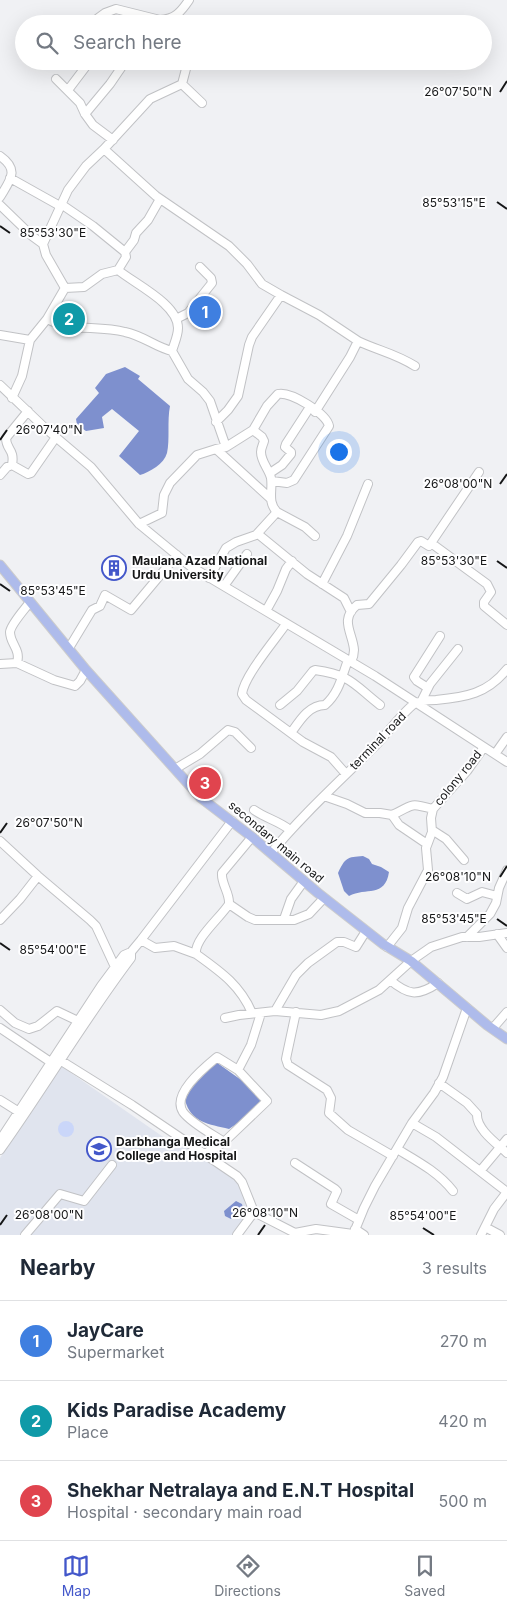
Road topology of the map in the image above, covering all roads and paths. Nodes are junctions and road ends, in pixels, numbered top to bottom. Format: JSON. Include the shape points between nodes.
{"nodes":[{"id":1,"x":189,"y":0,"type":"edge"},
{"id":2,"x":102,"y":15,"type":"edge"},
{"id":3,"x":140,"y":15,"type":"edge"},
{"id":4,"x":177,"y":15,"type":"edge"},
{"id":5,"x":83,"y":70,"type":"edge"},
{"id":6,"x":120,"y":70,"type":"edge"},
{"id":7,"x":185,"y":70,"type":"edge"},
{"id":8,"x":56,"y":80,"type":"dead end"},
{"id":9,"x":182,"y":84,"type":"junction"},
{"id":10,"x":68,"y":90,"type":"junction"},
{"id":11,"x":202,"y":103,"type":"dead end"},
{"id":12,"x":85,"y":114,"type":"junction"},
{"id":13,"x":113,"y":140,"type":"junction"},
{"id":14,"x":104,"y":149,"type":"junction"},
{"id":15,"x":0,"y":156,"type":"edge"},
{"id":16,"x":10,"y":178,"type":"junction"},
{"id":17,"x":0,"y":197,"type":"edge"},
{"id":18,"x":160,"y":199,"type":"junction"},
{"id":19,"x":60,"y":205,"type":"junction"},
{"id":20,"x":0,"y":206,"type":"edge"},
{"id":21,"x":43,"y":244,"type":"junction"},
{"id":22,"x":125,"y":252,"type":"junction"},
{"id":23,"x":200,"y":267,"type":"dead end"},
{"id":24,"x":118,"y":270,"type":"junction"},
{"id":25,"x":65,"y":288,"type":"junction"},
{"id":26,"x":281,"y":295,"type":"junction"},
{"id":27,"x":47,"y":319,"type":"junction"},
{"id":28,"x":176,"y":320,"type":"junction"},
{"id":29,"x":0,"y":335,"type":"edge"},
{"id":30,"x":30,"y":340,"type":"junction"},
{"id":31,"x":358,"y":341,"type":"junction"},
{"id":32,"x":172,"y":351,"type":"junction"},
{"id":33,"x":415,"y":366,"type":"dead end"},
{"id":34,"x":0,"y":385,"type":"edge"},
{"id":35,"x":12,"y":398,"type":"junction"},
{"id":36,"x":312,"y":409,"type":"junction"},
{"id":37,"x":28,"y":411,"type":"junction"},
{"id":38,"x":216,"y":422,"type":"junction"},
{"id":39,"x":254,"y":430,"type":"junction"},
{"id":40,"x":56,"y":437,"type":"junction"},
{"id":41,"x":226,"y":447,"type":"junction"},
{"id":42,"x":216,"y":449,"type":"junction"},
{"id":43,"x":12,"y":465,"type":"junction"},
{"id":44,"x":479,"y":472,"type":"dead end"},
{"id":45,"x":0,"y":475,"type":"edge"},
{"id":46,"x":271,"y":477,"type":"junction"},
{"id":47,"x":368,"y":484,"type":"dead end"},
{"id":48,"x":271,"y":499,"type":"junction"},
{"id":49,"x":277,"y":512,"type":"junction"},
{"id":50,"x":140,"y":524,"type":"junction"},
{"id":51,"x":258,"y":534,"type":"junction"},
{"id":52,"x":315,"y":536,"type":"dead end"},
{"id":53,"x":432,"y":543,"type":"junction"},
{"id":54,"x":246,"y":554,"type":"dead end"},
{"id":55,"x":177,"y":555,"type":"junction"},
{"id":56,"x":292,"y":561,"type":"junction"},
{"id":57,"x":0,"y":565,"type":"edge"},
{"id":58,"x":209,"y":578,"type":"junction"},
{"id":59,"x":322,"y":584,"type":"junction"},
{"id":60,"x":224,"y":586,"type":"junction"},
{"id":61,"x":30,"y":602,"type":"junction"},
{"id":62,"x":266,"y":611,"type":"junction"},
{"id":63,"x":351,"y":612,"type":"junction"},
{"id":64,"x":286,"y":624,"type":"junction"},
{"id":65,"x":507,"y":625,"type":"edge"},
{"id":66,"x":440,"y":636,"type":"dead end"},
{"id":67,"x":69,"y":648,"type":"junction"},
{"id":68,"x":458,"y":649,"type":"dead end"},
{"id":69,"x":350,"y":661,"type":"junction"},
{"id":70,"x":17,"y":663,"type":"junction"},
{"id":71,"x":0,"y":664,"type":"edge"},
{"id":72,"x":507,"y":668,"type":"edge"},
{"id":73,"x":86,"y":670,"type":"junction"},
{"id":74,"x":342,"y":675,"type":"junction"},
{"id":75,"x":428,"y":688,"type":"junction"},
{"id":76,"x":418,"y":703,"type":"junction"},
{"id":77,"x":280,"y":705,"type":"dead end"},
{"id":78,"x":380,"y":705,"type":"dead end"},
{"id":79,"x":291,"y":733,"type":"junction"},
{"id":80,"x":507,"y":738,"type":"edge"},
{"id":81,"x":484,"y":747,"type":"junction"},
{"id":82,"x":251,"y":748,"type":"dead end"},
{"id":83,"x":495,"y":754,"type":"junction"},
{"id":84,"x":507,"y":762,"type":"edge"},
{"id":85,"x":175,"y":769,"type":"junction"},
{"id":86,"x":346,"y":774,"type":"junction"},
{"id":87,"x":324,"y":796,"type":"junction"},
{"id":88,"x":433,"y":809,"type":"junction"},
{"id":89,"x":254,"y":810,"type":"dead end"},
{"id":90,"x":392,"y":815,"type":"junction"},
{"id":91,"x":232,"y":821,"type":"junction"},
{"id":92,"x":290,"y":830,"type":"junction"},
{"id":93,"x":432,"y":830,"type":"junction"},
{"id":94,"x":252,"y":837,"type":"junction"},
{"id":95,"x":0,"y":841,"type":"edge"},
{"id":96,"x":426,"y":844,"type":"junction"},
{"id":97,"x":271,"y":852,"type":"junction"},
{"id":98,"x":464,"y":860,"type":"dead end"},
{"id":99,"x":507,"y":870,"type":"edge"},
{"id":100,"x":38,"y":876,"type":"junction"},
{"id":101,"x":304,"y":881,"type":"junction"},
{"id":102,"x":457,"y":893,"type":"dead end"},
{"id":103,"x":497,"y":896,"type":"junction"},
{"id":104,"x":324,"y":898,"type":"junction"},
{"id":105,"x":229,"y":904,"type":"junction"},
{"id":106,"x":2,"y":915,"type":"edge"},
{"id":107,"x":284,"y":919,"type":"junction"},
{"id":108,"x":366,"y":931,"type":"junction"},
{"id":109,"x":507,"y":933,"type":"edge"},
{"id":110,"x":497,"y":934,"type":"junction"},
{"id":111,"x":466,"y":937,"type":"junction"},
{"id":112,"x":141,"y":940,"type":"junction"},
{"id":113,"x":388,"y":947,"type":"junction"},
{"id":114,"x":507,"y":948,"type":"edge"},
{"id":115,"x":131,"y":952,"type":"junction"},
{"id":116,"x":196,"y":954,"type":"junction"},
{"id":117,"x":411,"y":961,"type":"junction"},
{"id":118,"x":115,"y":967,"type":"junction"},
{"id":119,"x":390,"y":980,"type":"junction"},
{"id":120,"x":438,"y":983,"type":"junction"},
{"id":121,"x":467,"y":1008,"type":"junction"},
{"id":122,"x":0,"y":1010,"type":"edge"},
{"id":123,"x":89,"y":1010,"type":"junction"},
{"id":124,"x":275,"y":1010,"type":"junction"},
{"id":125,"x":296,"y":1012,"type":"junction"},
{"id":126,"x":507,"y":1012,"type":"edge"},
{"id":127,"x":252,"y":1013,"type":"junction"},
{"id":128,"x":261,"y":1013,"type":"junction"},
{"id":129,"x":225,"y":1018,"type":"dead end"},
{"id":130,"x":78,"y":1020,"type":"junction"},
{"id":131,"x":0,"y":1028,"type":"edge"},
{"id":132,"x":492,"y":1028,"type":"junction"},
{"id":133,"x":507,"y":1039,"type":"edge"},
{"id":134,"x":56,"y":1061,"type":"junction"},
{"id":135,"x":238,"y":1070,"type":"junction"},
{"id":136,"x":438,"y":1083,"type":"junction"},
{"id":137,"x":0,"y":1100,"type":"edge"},
{"id":138,"x":19,"y":1112,"type":"junction"},
{"id":139,"x":412,"y":1123,"type":"junction"},
{"id":140,"x":507,"y":1139,"type":"edge"},
{"id":141,"x":0,"y":1140,"type":"edge"},
{"id":142,"x":224,"y":1142,"type":"junction"},
{"id":143,"x":0,"y":1150,"type":"edge"},
{"id":144,"x":504,"y":1150,"type":"edge"},
{"id":145,"x":395,"y":1153,"type":"junction"},
{"id":146,"x":205,"y":1154,"type":"junction"},
{"id":147,"x":295,"y":1163,"type":"dead end"},
{"id":148,"x":112,"y":1165,"type":"dead end"},
{"id":149,"x":480,"y":1170,"type":"junction"},
{"id":150,"x":453,"y":1191,"type":"dead end"},
{"id":151,"x":506,"y":1194,"type":"edge"},
{"id":152,"x":254,"y":1212,"type":"junction"},
{"id":153,"x":359,"y":1220,"type":"junction"},
{"id":154,"x":485,"y":1227,"type":"junction"},
{"id":155,"x":354,"y":1233,"type":"edge"},
{"id":156,"x":25,"y":1235,"type":"edge"},
{"id":157,"x":237,"y":1235,"type":"edge"},
{"id":158,"x":364,"y":1235,"type":"edge"},
{"id":159,"x":481,"y":1235,"type":"edge"},
{"id":160,"x":500,"y":1235,"type":"edge"}],
"edges":[{"from":1,"to":4,"type":"street"},
{"from":2,"to":3,"type":"street","via":[[116,9]]},
{"from":5,"to":10,"type":"street"},
{"from":6,"to":12,"type":"street"},
{"from":7,"to":9,"type":"street"},
{"from":8,"to":10,"type":"street"},
{"from":9,"to":11,"type":"street"},
{"from":9,"to":13,"type":"street","via":[[150,99]]},
{"from":10,"to":12,"type":"street"},
{"from":12,"to":13,"type":"street","via":[[93,125]]},
{"from":13,"to":14,"type":"street"},
{"from":14,"to":18,"type":"street"},
{"from":14,"to":19,"type":"street","via":[[79,174]]},
{"from":15,"to":16,"type":"street","via":[[11,167]]},
{"from":16,"to":17,"type":"street"},
{"from":16,"to":19,"type":"street"},
{"from":18,"to":22,"type":"street"},
{"from":18,"to":26,"type":"street","via":[[229,246],[262,284]]},
{"from":19,"to":21,"type":"street"},
{"from":19,"to":22,"type":"street"},
{"from":20,"to":21,"type":"street"},
{"from":21,"to":25,"type":"street"},
{"from":22,"to":24,"type":"street","via":[[126,257]]},
{"from":23,"to":28,"type":"street","via":[[212,283],[188,313]]},
{"from":24,"to":25,"type":"street","via":[[102,274],[88,286]]},
{"from":24,"to":28,"type":"street","via":[[164,304]]},
{"from":25,"to":27,"type":"street"},
{"from":26,"to":31,"type":"street"},
{"from":26,"to":38,"type":"street","via":[[248,345],[238,396]]},
{"from":27,"to":30,"type":"street"},
{"from":27,"to":32,"type":"street","via":[[68,326],[126,332]]},
{"from":28,"to":32,"type":"street","via":[[177,332]]},
{"from":29,"to":30,"type":"street"},
{"from":30,"to":35,"type":"street","via":[[22,376]]},
{"from":31,"to":33,"type":"street","via":[[386,350]]},
{"from":31,"to":36,"type":"street"},
{"from":32,"to":38,"type":"street","via":[[188,379],[210,401]]},
{"from":34,"to":35,"type":"street"},
{"from":35,"to":37,"type":"street"},
{"from":36,"to":39,"type":"street","via":[[291,395],[278,394]]},
{"from":36,"to":46,"type":"street","via":[[286,444],[291,454]]},
{"from":36,"to":46,"type":"street","via":[[327,420],[328,429],[294,480],[288,483]]},
{"from":37,"to":40,"type":"street"},
{"from":37,"to":43,"type":"street","via":[[6,438],[13,454]]},
{"from":38,"to":41,"type":"street"},
{"from":39,"to":41,"type":"street"},
{"from":39,"to":46,"type":"street","via":[[263,439],[262,460]]},
{"from":40,"to":43,"type":"street","via":[[31,473]]},
{"from":40,"to":50,"type":"street","via":[[91,467]]},
{"from":41,"to":42,"type":"street"},
{"from":42,"to":48,"type":"street"},
{"from":42,"to":50,"type":"street","via":[[193,459],[166,489],[162,513]]},
{"from":43,"to":45,"type":"street"},
{"from":44,"to":53,"type":"street"},
{"from":46,"to":48,"type":"street"},
{"from":47,"to":59,"type":"street","via":[[347,536]]},
{"from":48,"to":49,"type":"street"},
{"from":49,"to":51,"type":"street"},
{"from":49,"to":52,"type":"street"},
{"from":50,"to":55,"type":"street"},
{"from":51,"to":56,"type":"street"},
{"from":51,"to":58,"type":"street","via":[[226,548]]},
{"from":53,"to":63,"type":"street","via":[[429,546],[418,542],[369,604],[357,605]]},
{"from":53,"to":65,"type":"street","via":[[487,584],[491,592],[484,606]]},
{"from":54,"to":60,"type":"street"},
{"from":55,"to":58,"type":"street"},
{"from":55,"to":67,"type":"street","via":[[131,610],[105,595]]},
{"from":56,"to":59,"type":"street"},
{"from":56,"to":62,"type":"street"},
{"from":57,"to":61,"type":"main road","name":"secondary main road"},
{"from":58,"to":60,"type":"street"},
{"from":59,"to":63,"type":"street","via":[[344,598]]},
{"from":60,"to":62,"type":"street"},
{"from":61,"to":67,"type":"main road","name":"secondary main road"},
{"from":61,"to":70,"type":"street","via":[[11,630],[18,654]]},
{"from":62,"to":64,"type":"street"},
{"from":63,"to":69,"type":"street","via":[[348,625],[354,650]]},
{"from":64,"to":69,"type":"street"},
{"from":64,"to":79,"type":"street","via":[[252,672],[242,694]]},
{"from":66,"to":75,"type":"street","via":[[414,677]]},
{"from":67,"to":73,"type":"main road","name":"secondary main road"},
{"from":68,"to":75,"type":"street","name":"terminal road"},
{"from":69,"to":74,"type":"street"},
{"from":69,"to":76,"type":"street"},
{"from":70,"to":71,"type":"street"},
{"from":70,"to":73,"type":"street","via":[[75,686]]},
{"from":72,"to":76,"type":"street","via":[[493,682],[471,695]]},
{"from":73,"to":85,"type":"main road","name":"secondary main road"},
{"from":74,"to":77,"type":"street","via":[[314,671],[297,692]]},
{"from":74,"to":78,"type":"street"},
{"from":74,"to":79,"type":"street","via":[[340,685],[329,702],[312,708]]},
{"from":75,"to":76,"type":"street","name":"terminal road"},
{"from":76,"to":81,"type":"street"},
{"from":76,"to":86,"type":"street","name":"terminal road"},
{"from":79,"to":86,"type":"street","via":[[331,757]]},
{"from":80,"to":83,"type":"street"},
{"from":81,"to":83,"type":"street"},
{"from":81,"to":88,"type":"street","name":"colony road"},
{"from":82,"to":85,"type":"street","via":[[235,732],[228,730],[200,754]]},
{"from":83,"to":84,"type":"street"},
{"from":85,"to":91,"type":"main road","name":"secondary main road","via":[[201,798]]},
{"from":86,"to":87,"type":"street","name":"terminal road"},
{"from":87,"to":90,"type":"street","via":[[365,813]]},
{"from":87,"to":92,"type":"street","name":"terminal road"},
{"from":88,"to":90,"type":"street","via":[[411,804]]},
{"from":88,"to":93,"type":"street","name":"colony road"},
{"from":89,"to":92,"type":"street"},
{"from":90,"to":96,"type":"street","via":[[399,825]]},
{"from":91,"to":94,"type":"main road","name":"secondary main road"},
{"from":91,"to":112,"type":"street"},
{"from":92,"to":97,"type":"street","name":"terminal road"},
{"from":93,"to":96,"type":"street","name":"colony road"},
{"from":93,"to":98,"type":"street","via":[[446,839]]},
{"from":94,"to":97,"type":"main road","name":"secondary main road"},
{"from":94,"to":105,"type":"street","via":[[222,873]]},
{"from":95,"to":100,"type":"street"},
{"from":96,"to":113,"type":"street","name":"colony road","via":[[428,870],[408,908],[402,928]]},
{"from":97,"to":101,"type":"main road","name":"secondary main road"},
{"from":99,"to":103,"type":"street"},
{"from":100,"to":106,"type":"street"},
{"from":100,"to":118,"type":"street","via":[[96,926]]},
{"from":101,"to":104,"type":"main road","name":"secondary main road"},
{"from":101,"to":107,"type":"street","via":[[291,899]]},
{"from":102,"to":103,"type":"street","via":[[467,899],[482,892]]},
{"from":103,"to":111,"type":"street","via":[[490,914]]},
{"from":104,"to":107,"type":"street","via":[[308,914],[294,920]]},
{"from":104,"to":108,"type":"main road","name":"secondary main road"},
{"from":105,"to":107,"type":"street","via":[[252,919]]},
{"from":105,"to":116,"type":"street","via":[[199,941]]},
{"from":108,"to":113,"type":"main road","name":"secondary main road"},
{"from":108,"to":124,"type":"street","via":[[356,947],[337,942],[308,963]]},
{"from":109,"to":110,"type":"street"},
{"from":110,"to":111,"type":"street"},
{"from":110,"to":114,"type":"street"},
{"from":111,"to":117,"type":"street","via":[[431,947]]},
{"from":112,"to":115,"type":"street"},
{"from":112,"to":116,"type":"street","via":[[155,948],[174,946]]},
{"from":113,"to":117,"type":"main road","name":"secondary main road"},
{"from":115,"to":118,"type":"street","via":[[124,955]]},
{"from":115,"to":123,"type":"street","via":[[131,958]]},
{"from":116,"to":127,"type":"street","via":[[237,987]]},
{"from":117,"to":119,"type":"street"},
{"from":117,"to":120,"type":"main road","name":"secondary main road"},
{"from":118,"to":123,"type":"street"},
{"from":119,"to":120,"type":"street","via":[[410,992],[424,991]]},
{"from":119,"to":125,"type":"street","via":[[379,990],[338,1012],[321,1015]]},
{"from":120,"to":121,"type":"main road","name":"secondary main road"},
{"from":121,"to":132,"type":"main road","name":"secondary main road"},
{"from":121,"to":136,"type":"street","via":[[443,1078]]},
{"from":122,"to":130,"type":"street","via":[[14,1023],[29,1029],[57,1011]]},
{"from":123,"to":130,"type":"street"},
{"from":123,"to":134,"type":"street"},
{"from":124,"to":125,"type":"street"},
{"from":124,"to":128,"type":"street"},
{"from":125,"to":145,"type":"street","via":[[287,1054],[288,1065],[327,1090],[331,1098],[328,1112],[348,1130]]},
{"from":126,"to":132,"type":"street"},
{"from":127,"to":128,"type":"street"},
{"from":127,"to":129,"type":"street"},
{"from":128,"to":135,"type":"street"},
{"from":130,"to":134,"type":"street"},
{"from":131,"to":134,"type":"street"},
{"from":132,"to":133,"type":"main road","name":"secondary main road"},
{"from":134,"to":138,"type":"street"},
{"from":134,"to":143,"type":"street","via":[[26,1114]]},
{"from":134,"to":146,"type":"street"},
{"from":135,"to":142,"type":"street","via":[[267,1101]]},
{"from":135,"to":142,"type":"street","via":[[217,1057],[198,1074],[180,1101],[182,1111]]},
{"from":136,"to":139,"type":"street"},
{"from":136,"to":144,"type":"street","via":[[471,1106],[480,1126]]},
{"from":137,"to":138,"type":"street"},
{"from":138,"to":141,"type":"street"},
{"from":139,"to":145,"type":"street"},
{"from":139,"to":149,"type":"street"},
{"from":140,"to":144,"type":"street"},
{"from":142,"to":146,"type":"street"},
{"from":144,"to":149,"type":"street"},
{"from":145,"to":150,"type":"street","via":[[428,1168]]},
{"from":145,"to":153,"type":"street"},
{"from":146,"to":152,"type":"street","via":[[242,1182]]},
{"from":147,"to":153,"type":"street","via":[[335,1188],[331,1204]]},
{"from":148,"to":156,"type":"street","via":[[84,1201],[60,1194]]},
{"from":149,"to":151,"type":"street"},
{"from":151,"to":154,"type":"street"},
{"from":152,"to":155,"type":"street","via":[[295,1233],[316,1229]]},
{"from":152,"to":157,"type":"street"},
{"from":153,"to":155,"type":"street"},
{"from":154,"to":159,"type":"street"},
{"from":154,"to":160,"type":"street"},
{"from":155,"to":158,"type":"street"}]}
